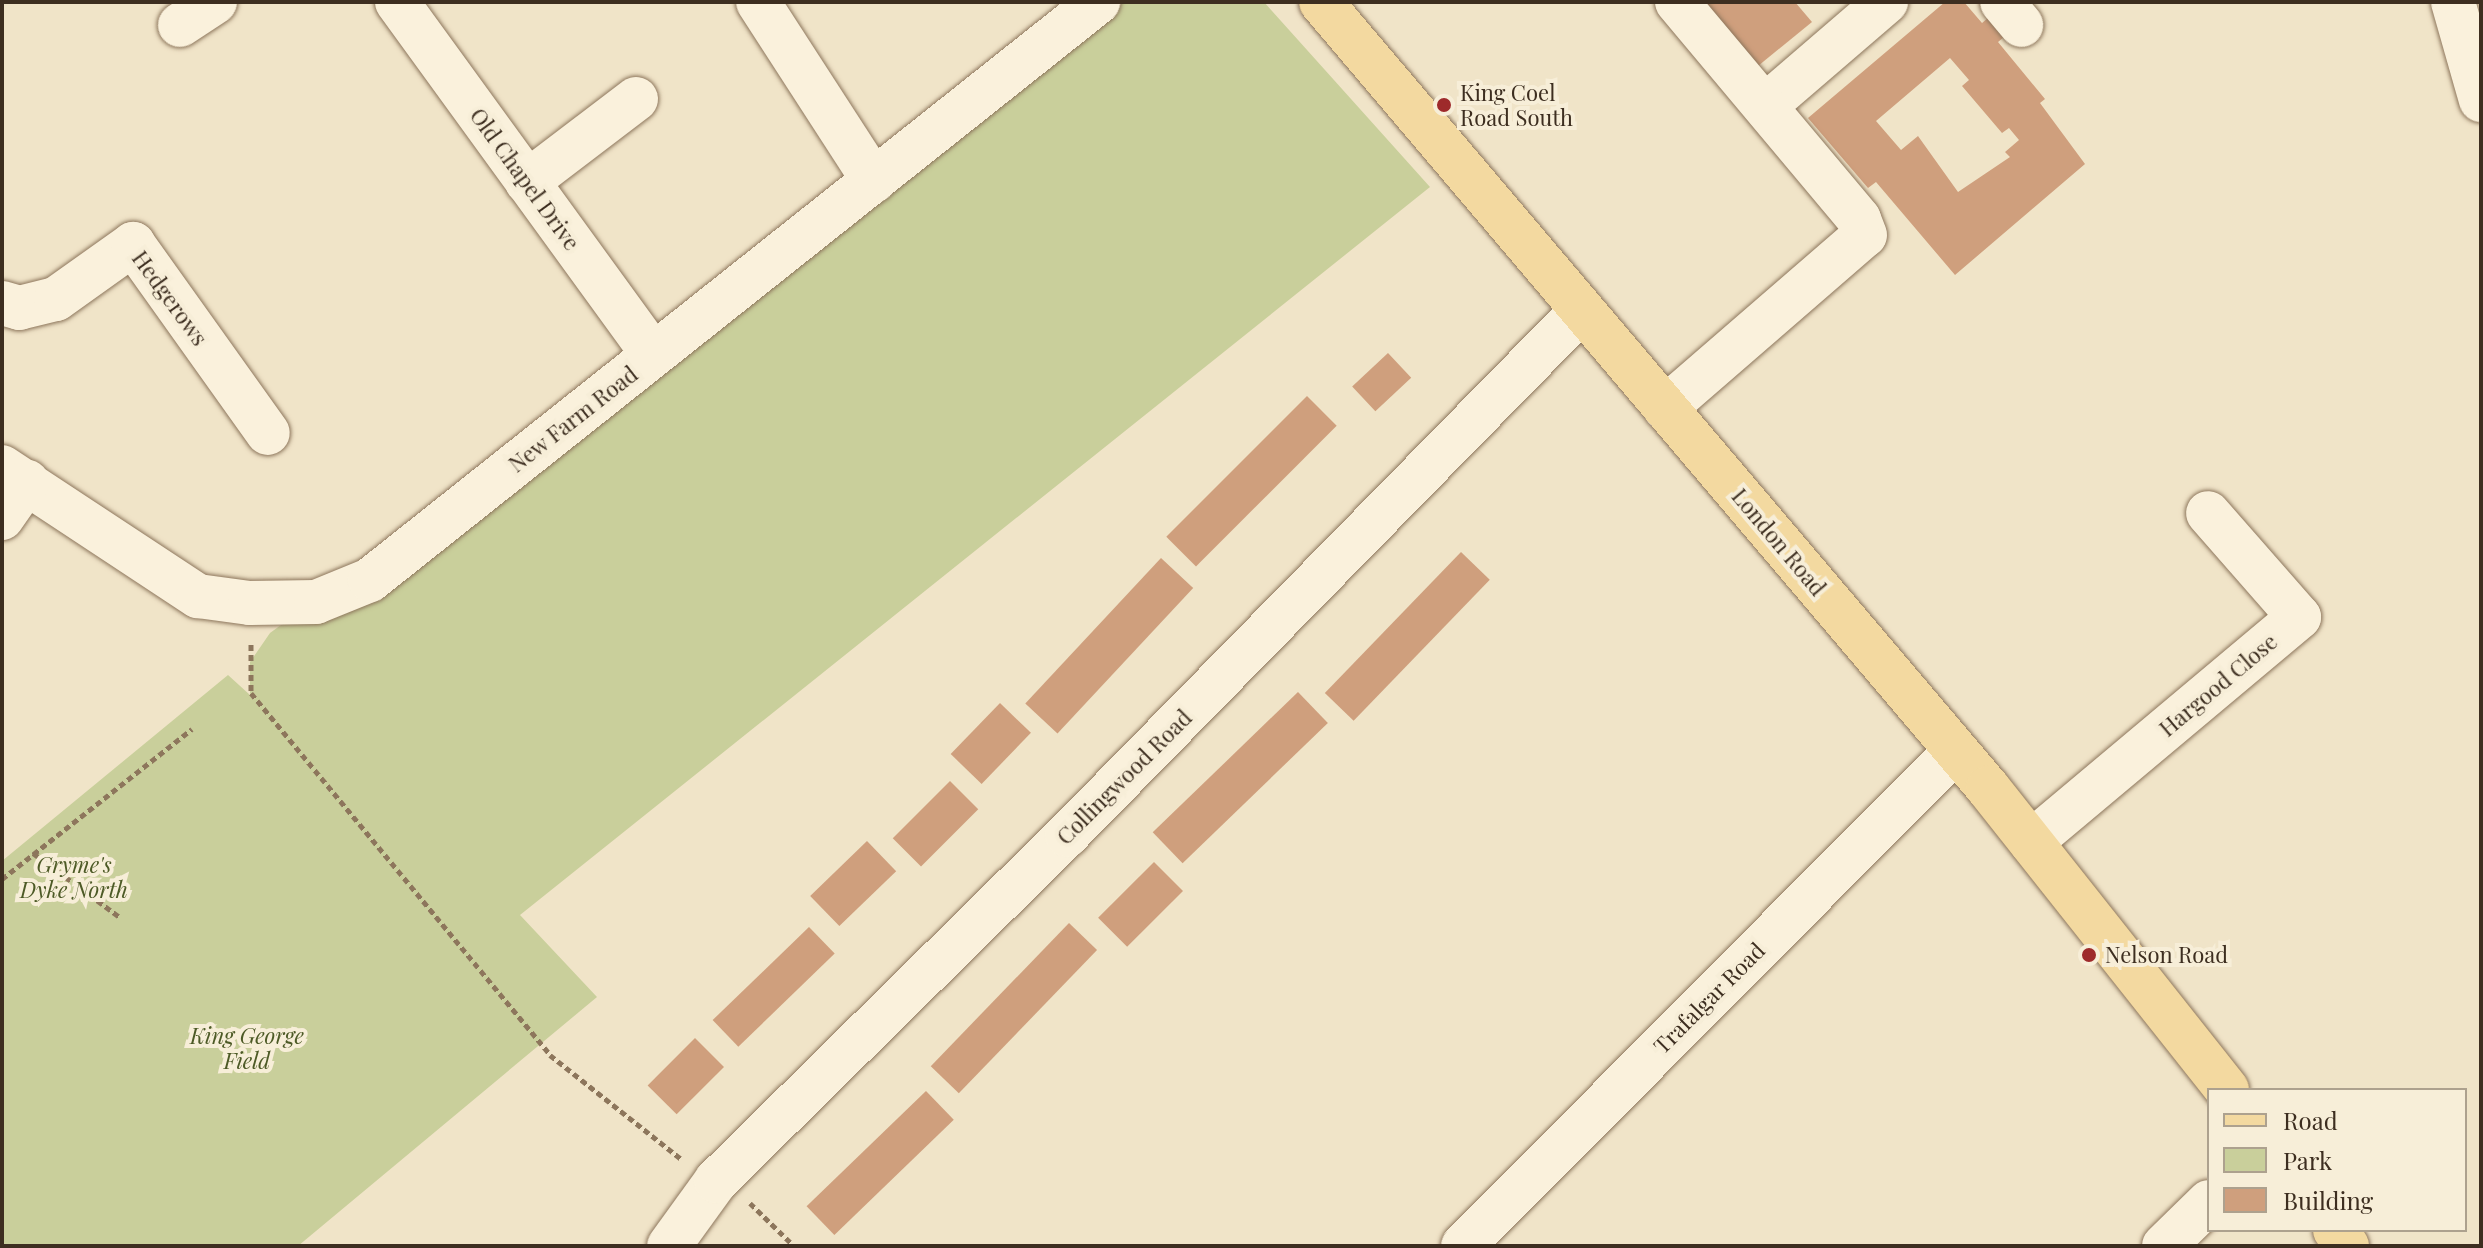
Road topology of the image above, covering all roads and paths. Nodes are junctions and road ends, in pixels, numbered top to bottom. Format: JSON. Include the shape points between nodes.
{"nodes":[{"id":1,"x":397,"y":2,"type":"edge"},
{"id":2,"x":758,"y":2,"type":"edge"},
{"id":3,"x":1098,"y":2,"type":"edge"},
{"id":4,"x":1321,"y":2,"type":"edge"},
{"id":5,"x":1677,"y":2,"type":"edge"},
{"id":6,"x":1886,"y":2,"type":"edge"},
{"id":7,"x":2453,"y":2,"type":"edge"},
{"id":8,"x":636,"y":99,"type":"dead end"},
{"id":9,"x":2481,"y":100,"type":"edge"},
{"id":10,"x":1765,"y":106,"type":"junction"},
{"id":11,"x":874,"y":181,"type":"junction"},
{"id":12,"x":527,"y":182,"type":"junction"},
{"id":13,"x":2,"y":303,"type":"edge"},
{"id":14,"x":1582,"y":310,"type":"junction"},
{"id":15,"x":653,"y":355,"type":"junction"},
{"id":16,"x":1665,"y":408,"type":"junction"},
{"id":17,"x":268,"y":433,"type":"dead end"},
{"id":18,"x":14,"y":474,"type":"edge"},
{"id":19,"x":2208,"y":513,"type":"dead end"},
{"id":20,"x":2,"y":518,"type":"edge"},
{"id":21,"x":250,"y":603,"type":"junction"},
{"id":22,"x":192,"y":729,"type":"dead end"},
{"id":23,"x":1956,"y":750,"type":"junction"},
{"id":24,"x":2031,"y":842,"type":"junction"},
{"id":25,"x":33,"y":853,"type":"junction"},
{"id":26,"x":2,"y":879,"type":"edge"},
{"id":27,"x":121,"y":918,"type":"dead end"},
{"id":28,"x":2225,"y":1088,"type":"edge"},
{"id":29,"x":716,"y":1181,"type":"junction"},
{"id":30,"x":2207,"y":1204,"type":"edge"},
{"id":31,"x":669,"y":1246,"type":"edge"},
{"id":32,"x":794,"y":1246,"type":"edge"},
{"id":33,"x":1463,"y":1246,"type":"edge"},
{"id":34,"x":2164,"y":1246,"type":"edge"}],
"edges":[{"from":1,"to":12,"type":"street","name":"Old Chapel Drive"},
{"from":2,"to":11,"type":"street"},
{"from":3,"to":11,"type":"street","name":"New Farm Road"},
{"from":4,"to":14,"type":"main road","name":"London Road"},
{"from":5,"to":10,"type":"street"},
{"from":6,"to":10,"type":"street"},
{"from":7,"to":9,"type":"street"},
{"from":8,"to":12,"type":"street"},
{"from":10,"to":16,"type":"street","via":[[1859,219],[1865,235]]},
{"from":11,"to":15,"type":"street","name":"New Farm Road"},
{"from":12,"to":15,"type":"street","name":"Old Chapel Drive"},
{"from":13,"to":17,"type":"street","name":"Hedgerows","via":[[19,308],[56,299],[133,244]]},
{"from":14,"to":16,"type":"main road","name":"London Road"},
{"from":14,"to":29,"type":"street","name":"Collingwood Road","via":[[1067,835]]},
{"from":15,"to":21,"type":"street","name":"New Farm Road","via":[[370,580],[316,602]]},
{"from":16,"to":23,"type":"main road","name":"London Road"},
{"from":18,"to":20,"type":"street"},
{"from":18,"to":21,"type":"street","name":"New Farm Road","via":[[198,596]]},
{"from":19,"to":24,"type":"street","name":"Hargood Close","via":[[2299,617]]},
{"from":21,"to":29,"type":"path","via":[[251,693],[550,1055],[672,1153]]},
{"from":22,"to":25,"type":"path"},
{"from":23,"to":24,"type":"main road","name":"London Road"},
{"from":23,"to":33,"type":"street","name":"Trafalgar Road"},
{"from":24,"to":28,"type":"main road","name":"London Road"},
{"from":25,"to":26,"type":"path"},
{"from":25,"to":27,"type":"path"},
{"from":29,"to":31,"type":"street","name":"Collingwood Road"},
{"from":29,"to":32,"type":"path","via":[[752,1204]]},
{"from":30,"to":34,"type":"street"}]}
